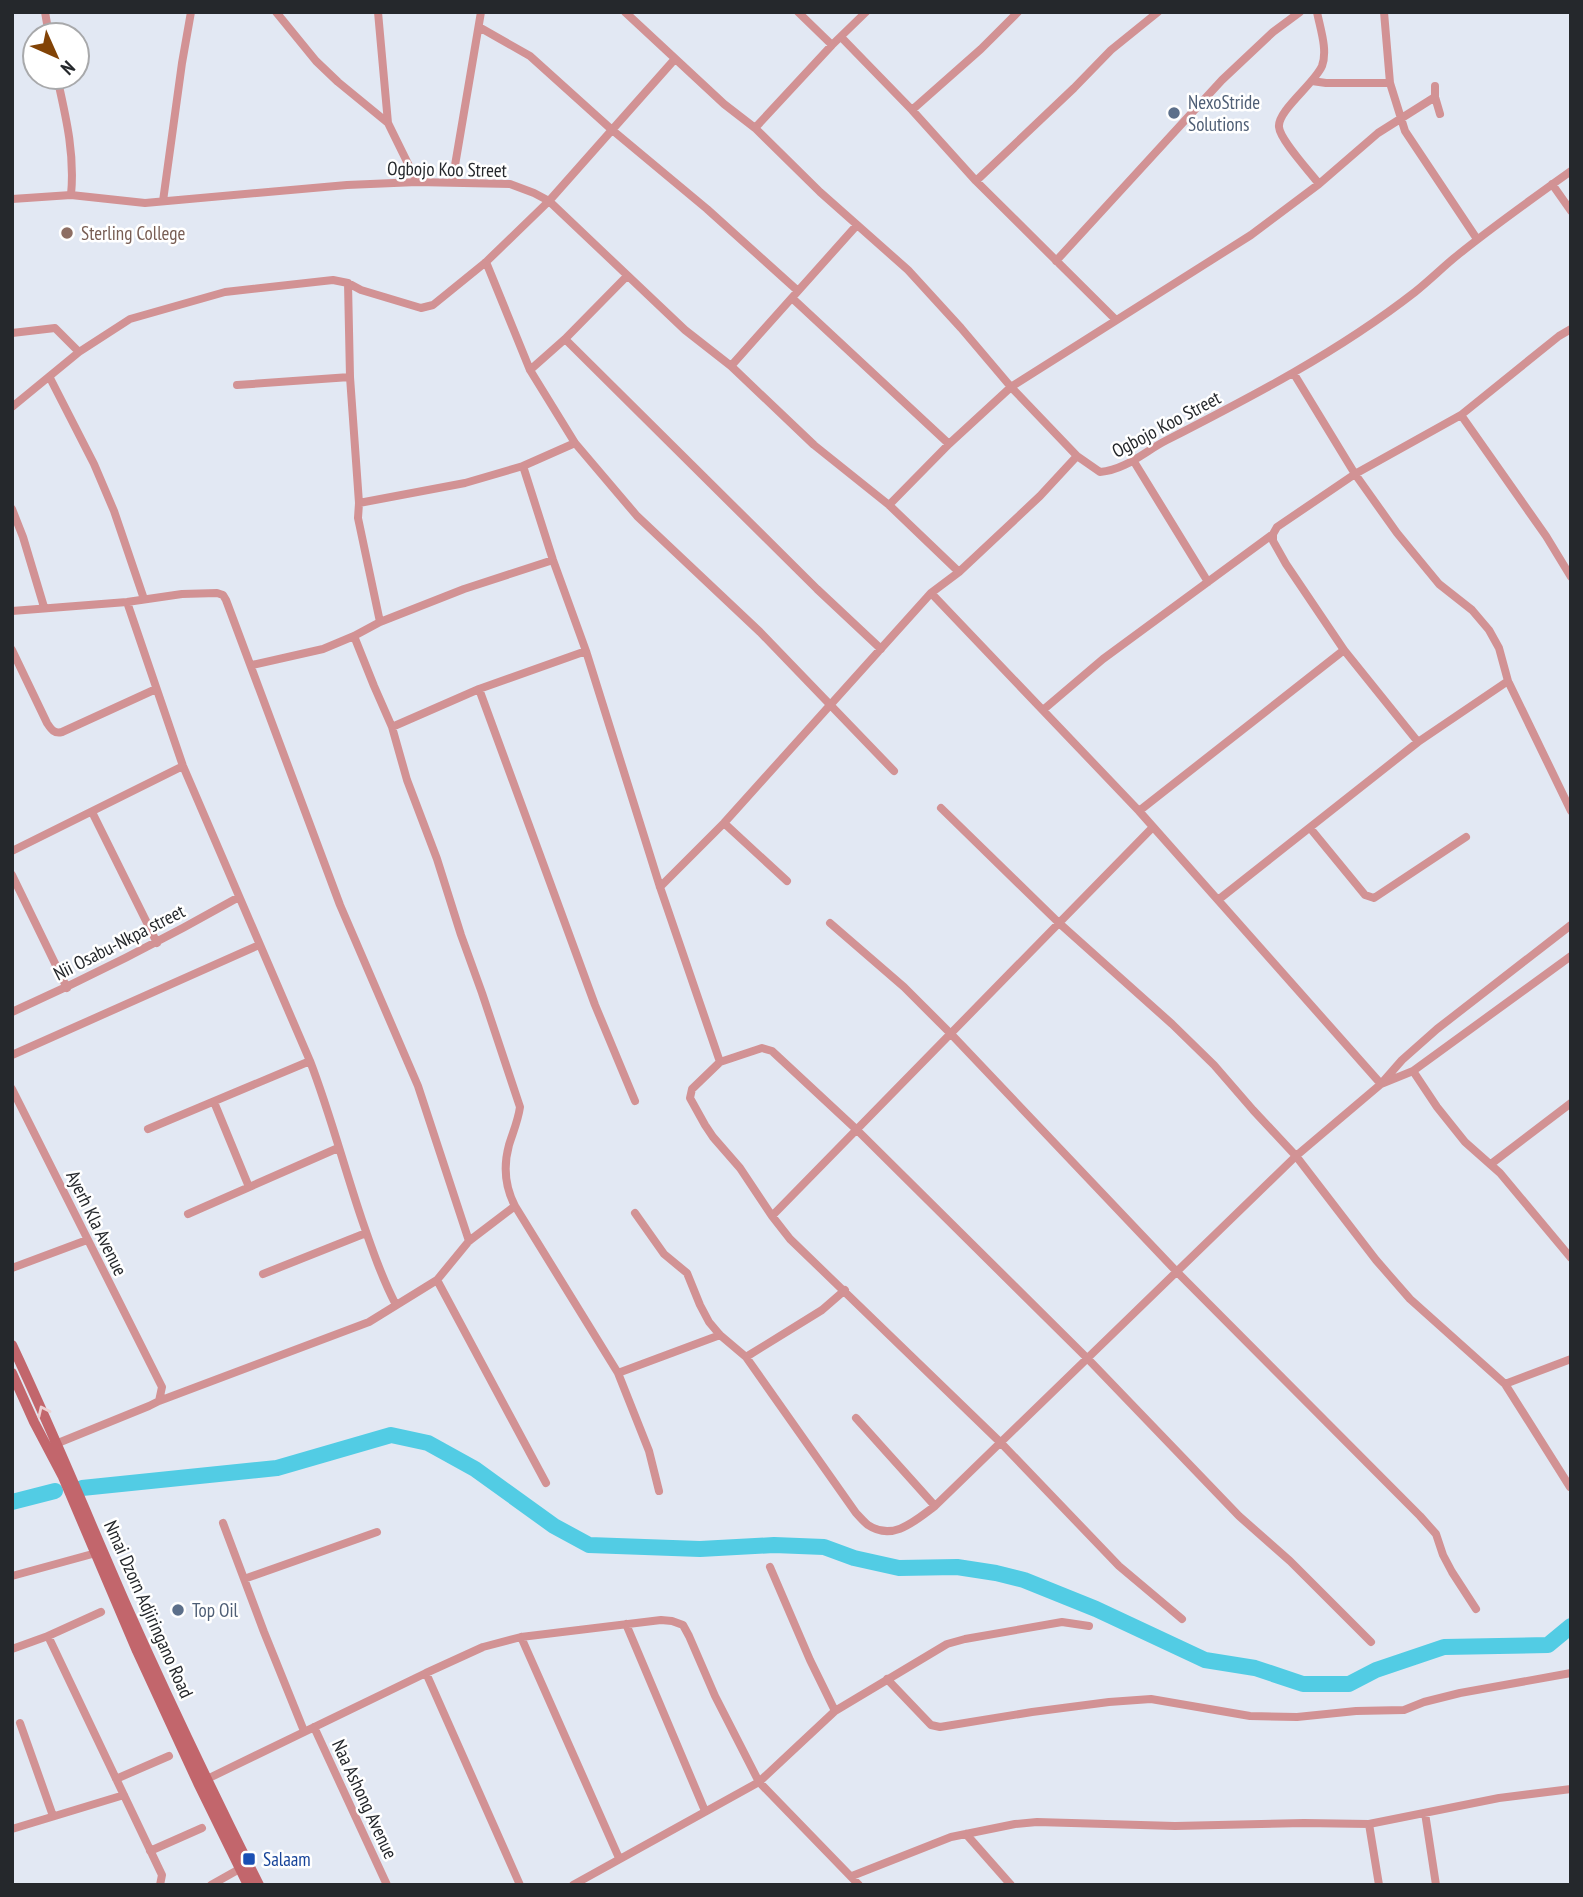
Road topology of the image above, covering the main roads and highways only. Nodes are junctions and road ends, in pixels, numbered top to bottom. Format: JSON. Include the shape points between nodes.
{"nodes":[{"id":1,"x":12,"y":1345,"type":"edge"},
{"id":2,"x":12,"y":1373,"type":"edge"},
{"id":3,"x":244,"y":1866,"type":"junction"},
{"id":4,"x":248,"y":1885,"type":"edge"},
{"id":5,"x":259,"y":1885,"type":"edge"}],
"edges":[{"from":3,"to":1,"type":"main road","name":"Nmai Dzorn Adjiringano Road","one_way":true},
{"from":2,"to":3,"type":"main road","name":"Nmai Dzorn Adjiringano Road","via":[[63,1477],[137,1651]]},
{"from":3,"to":4,"type":"main road","name":"Nmai Dzorn Adjiringano Road"},
{"from":3,"to":5,"type":"main road","name":"Nmai Dzorn Adjiringano Road"}]}
